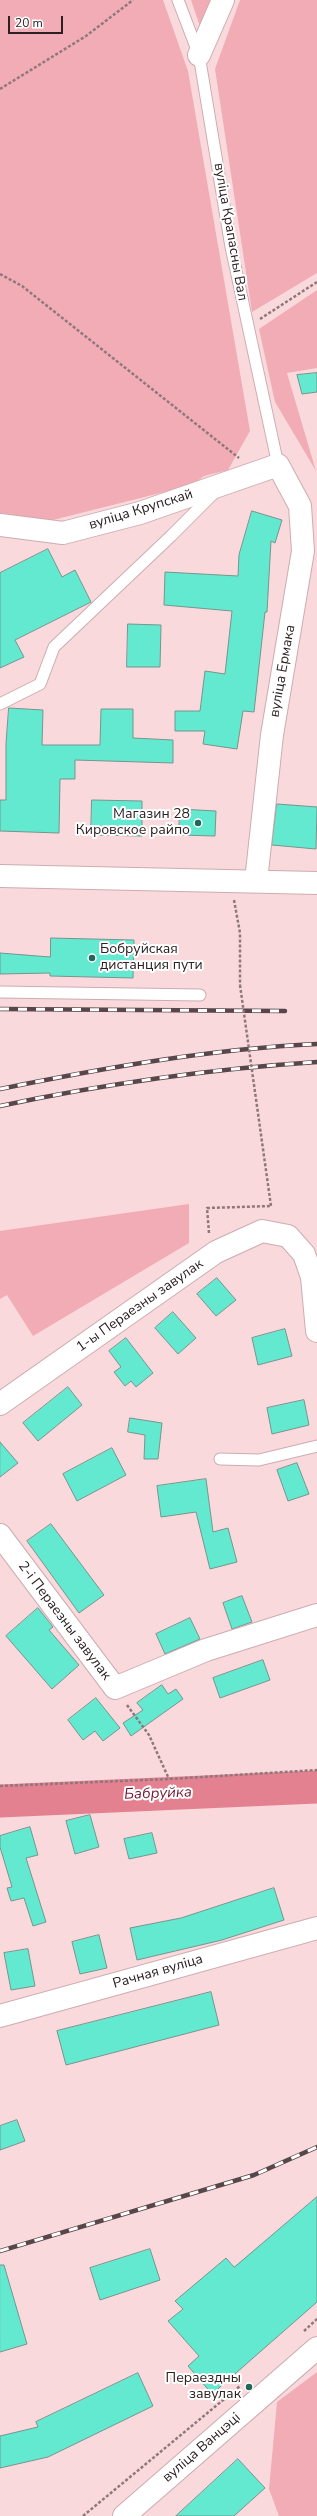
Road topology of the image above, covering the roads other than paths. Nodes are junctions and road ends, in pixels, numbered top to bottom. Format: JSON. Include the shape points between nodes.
{"nodes":[{"id":1,"x":178,"y":0,"type":"edge"},
{"id":2,"x":223,"y":0,"type":"edge"},
{"id":3,"x":199,"y":55,"type":"junction"},
{"id":4,"x":278,"y":465,"type":"junction"},
{"id":5,"x":222,"y":484,"type":"junction"},
{"id":6,"x":0,"y":525,"type":"edge"},
{"id":7,"x":0,"y":704,"type":"edge"},
{"id":8,"x":0,"y":876,"type":"edge"},
{"id":9,"x":256,"y":881,"type":"junction"},
{"id":10,"x":317,"y":883,"type":"edge"},
{"id":11,"x":0,"y":992,"type":"edge"},
{"id":12,"x":200,"y":995,"type":"dead end"},
{"id":13,"x":315,"y":1275,"type":"edge"},
{"id":14,"x":317,"y":1330,"type":"edge"},
{"id":15,"x":0,"y":1404,"type":"edge"},
{"id":16,"x":317,"y":1446,"type":"edge"},
{"id":17,"x":220,"y":1459,"type":"dead end"},
{"id":18,"x":0,"y":1535,"type":"edge"},
{"id":19,"x":317,"y":1615,"type":"edge"},
{"id":20,"x":317,"y":1928,"type":"edge"},
{"id":21,"x":0,"y":2016,"type":"edge"},
{"id":22,"x":317,"y":2348,"type":"edge"},
{"id":23,"x":124,"y":2516,"type":"edge"}],
"edges":[{"from":1,"to":3,"type":"lane","name":"вуліца Крапасны Вал"},
{"from":2,"to":3,"type":"street"},
{"from":3,"to":4,"type":"lane","name":"вуліца Крапасны Вал","via":[[231,246]]},
{"from":4,"to":5,"type":"street","name":"вуліца Крупскай"},
{"from":4,"to":9,"type":"street","name":"вуліца Ермака","via":[[300,506],[303,551],[272,735]]},
{"from":5,"to":6,"type":"street","name":"вуліца Крупскай","via":[[140,513],[63,533]]},
{"from":5,"to":7,"type":"lane","via":[[172,536],[54,647],[40,684]]},
{"from":8,"to":9,"type":"street"},
{"from":9,"to":10,"type":"street"},
{"from":11,"to":12,"type":"lane"},
{"from":13,"to":14,"type":"street"},
{"from":13,"to":15,"type":"street","name":"1-ы Пераезны завулак","via":[[304,1254],[288,1236],[262,1231],[216,1252]]},
{"from":16,"to":17,"type":"lane","via":[[259,1460]]},
{"from":18,"to":19,"type":"street","name":"2-і Пераезны завулак","via":[[115,1688],[206,1650]]},
{"from":20,"to":21,"type":"street","name":"Рачная вуліца"},
{"from":22,"to":23,"type":"street","name":"вуліца Ванцэці"}]}
